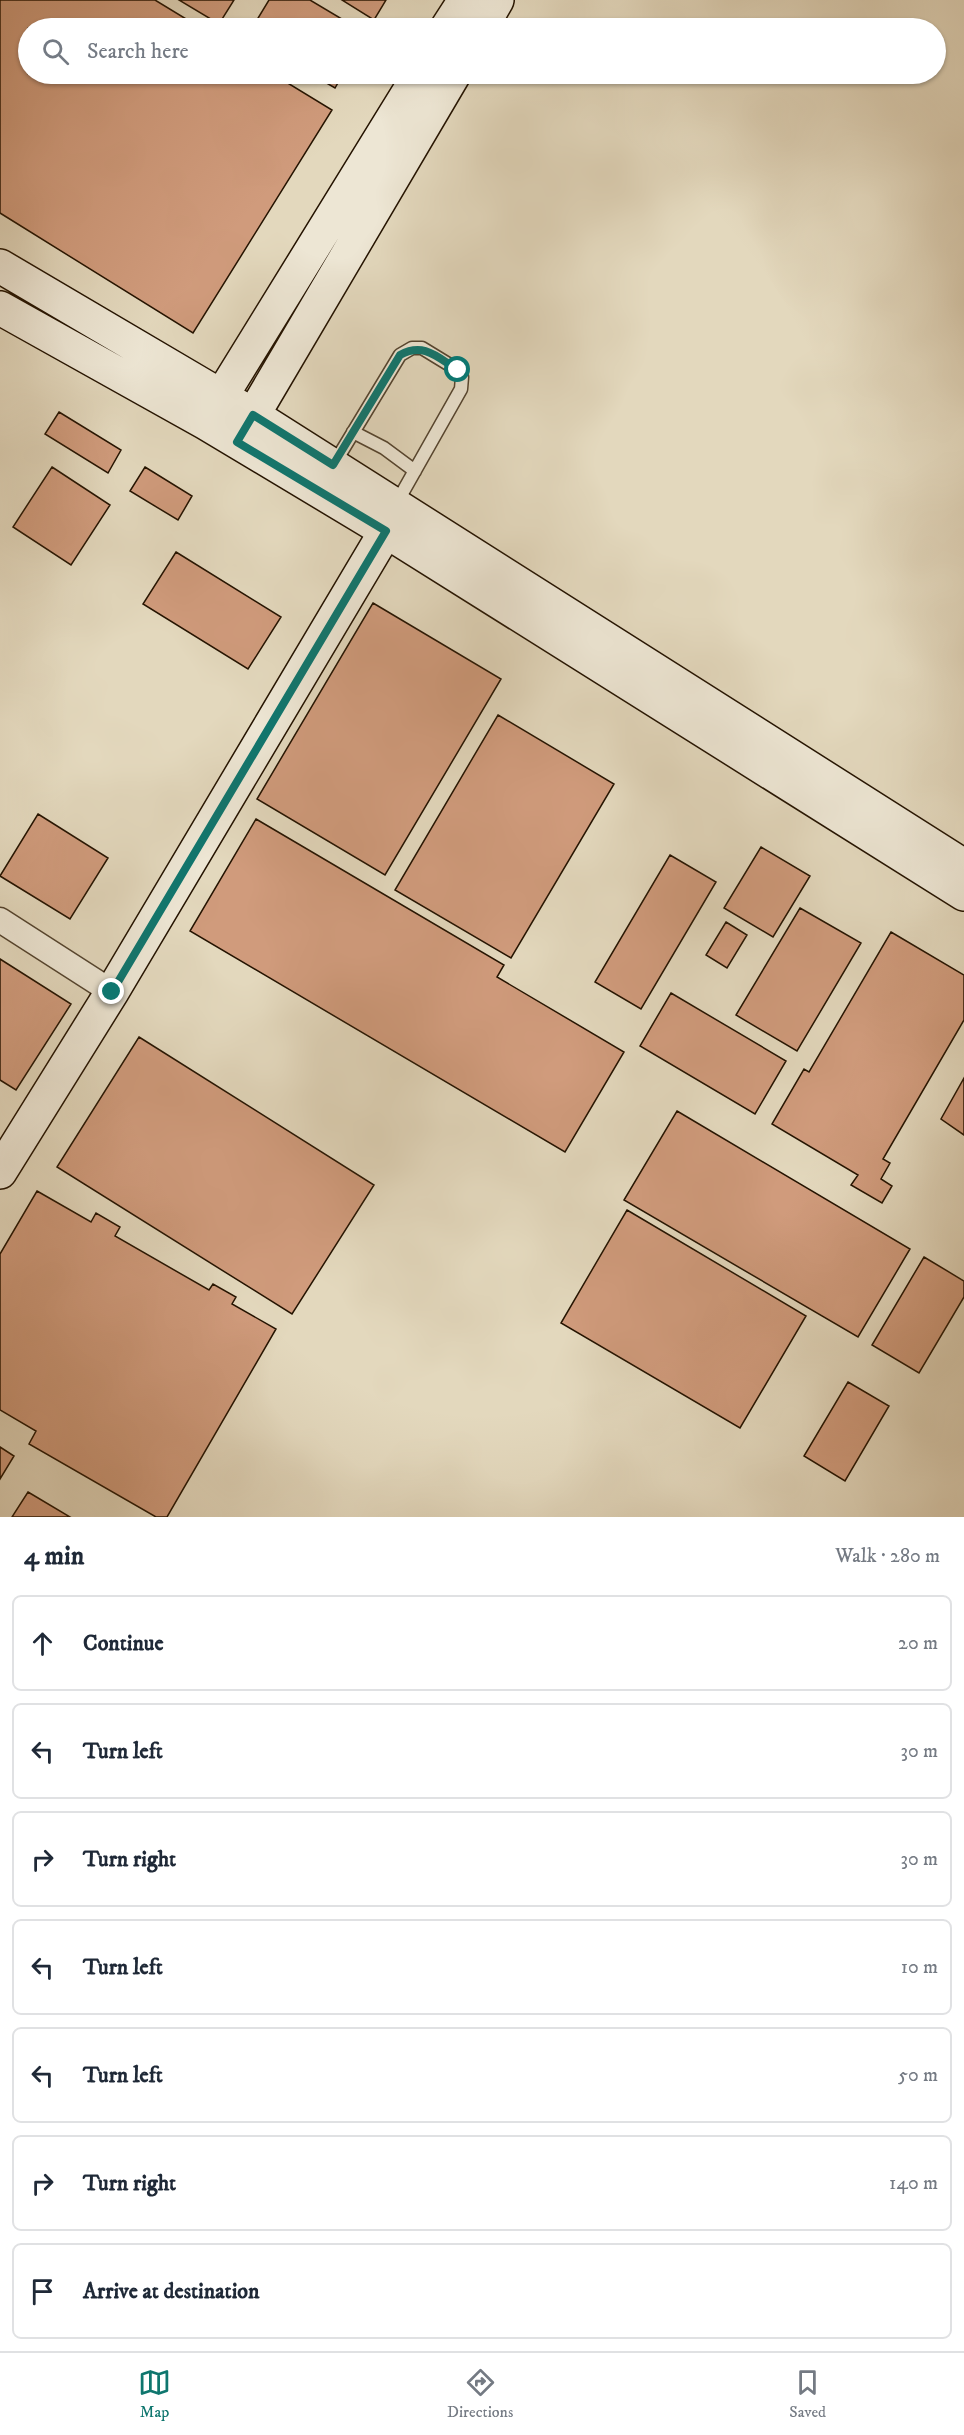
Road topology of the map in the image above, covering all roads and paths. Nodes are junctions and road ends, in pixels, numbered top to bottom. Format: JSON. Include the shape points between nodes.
{"nodes":[{"id":1,"x":465,"y":0,"type":"edge"},
{"id":2,"x":498,"y":0,"type":"edge"},
{"id":3,"x":453,"y":18,"type":"edge"},
{"id":4,"x":487,"y":18,"type":"edge"},
{"id":5,"x":414,"y":84,"type":"edge"},
{"id":6,"x":448,"y":84,"type":"edge"},
{"id":7,"x":0,"y":266,"type":"edge"},
{"id":8,"x":0,"y":308,"type":"edge"},
{"id":9,"x":214,"y":409,"type":"junction"},
{"id":10,"x":245,"y":428,"type":"junction"},
{"id":11,"x":354,"y":432,"type":"junction"},
{"id":12,"x":333,"y":465,"type":"junction"},
{"id":13,"x":415,"y":471,"type":"junction"},
{"id":14,"x":391,"y":518,"type":"junction"},
{"id":15,"x":964,"y":866,"type":"edge"},
{"id":16,"x":964,"y":894,"type":"edge"},
{"id":17,"x":0,"y":920,"type":"edge"},
{"id":18,"x":112,"y":992,"type":"junction"},
{"id":19,"x":0,"y":1172,"type":"edge"}],
"edges":[{"from":1,"to":3,"type":"main road"},
{"from":2,"to":4,"type":"main road"},
{"from":5,"to":9,"type":"main road"},
{"from":6,"to":10,"type":"main road"},
{"from":7,"to":9,"type":"main road"},
{"from":8,"to":9,"type":"main road"},
{"from":9,"to":10,"type":"main road"},
{"from":10,"to":12,"type":"main road"},
{"from":10,"to":14,"type":"main road"},
{"from":11,"to":12,"type":"lane"},
{"from":11,"to":13,"type":"lane"},
{"from":11,"to":13,"type":"lane","via":[[400,355],[412,348],[422,348],[458,370],[461,389]]},
{"from":12,"to":14,"type":"main road"},
{"from":13,"to":14,"type":"lane"},
{"from":14,"to":15,"type":"main road"},
{"from":14,"to":16,"type":"main road"},
{"from":14,"to":18,"type":"main road"},
{"from":17,"to":18,"type":"street"},
{"from":18,"to":19,"type":"main road"}]}
